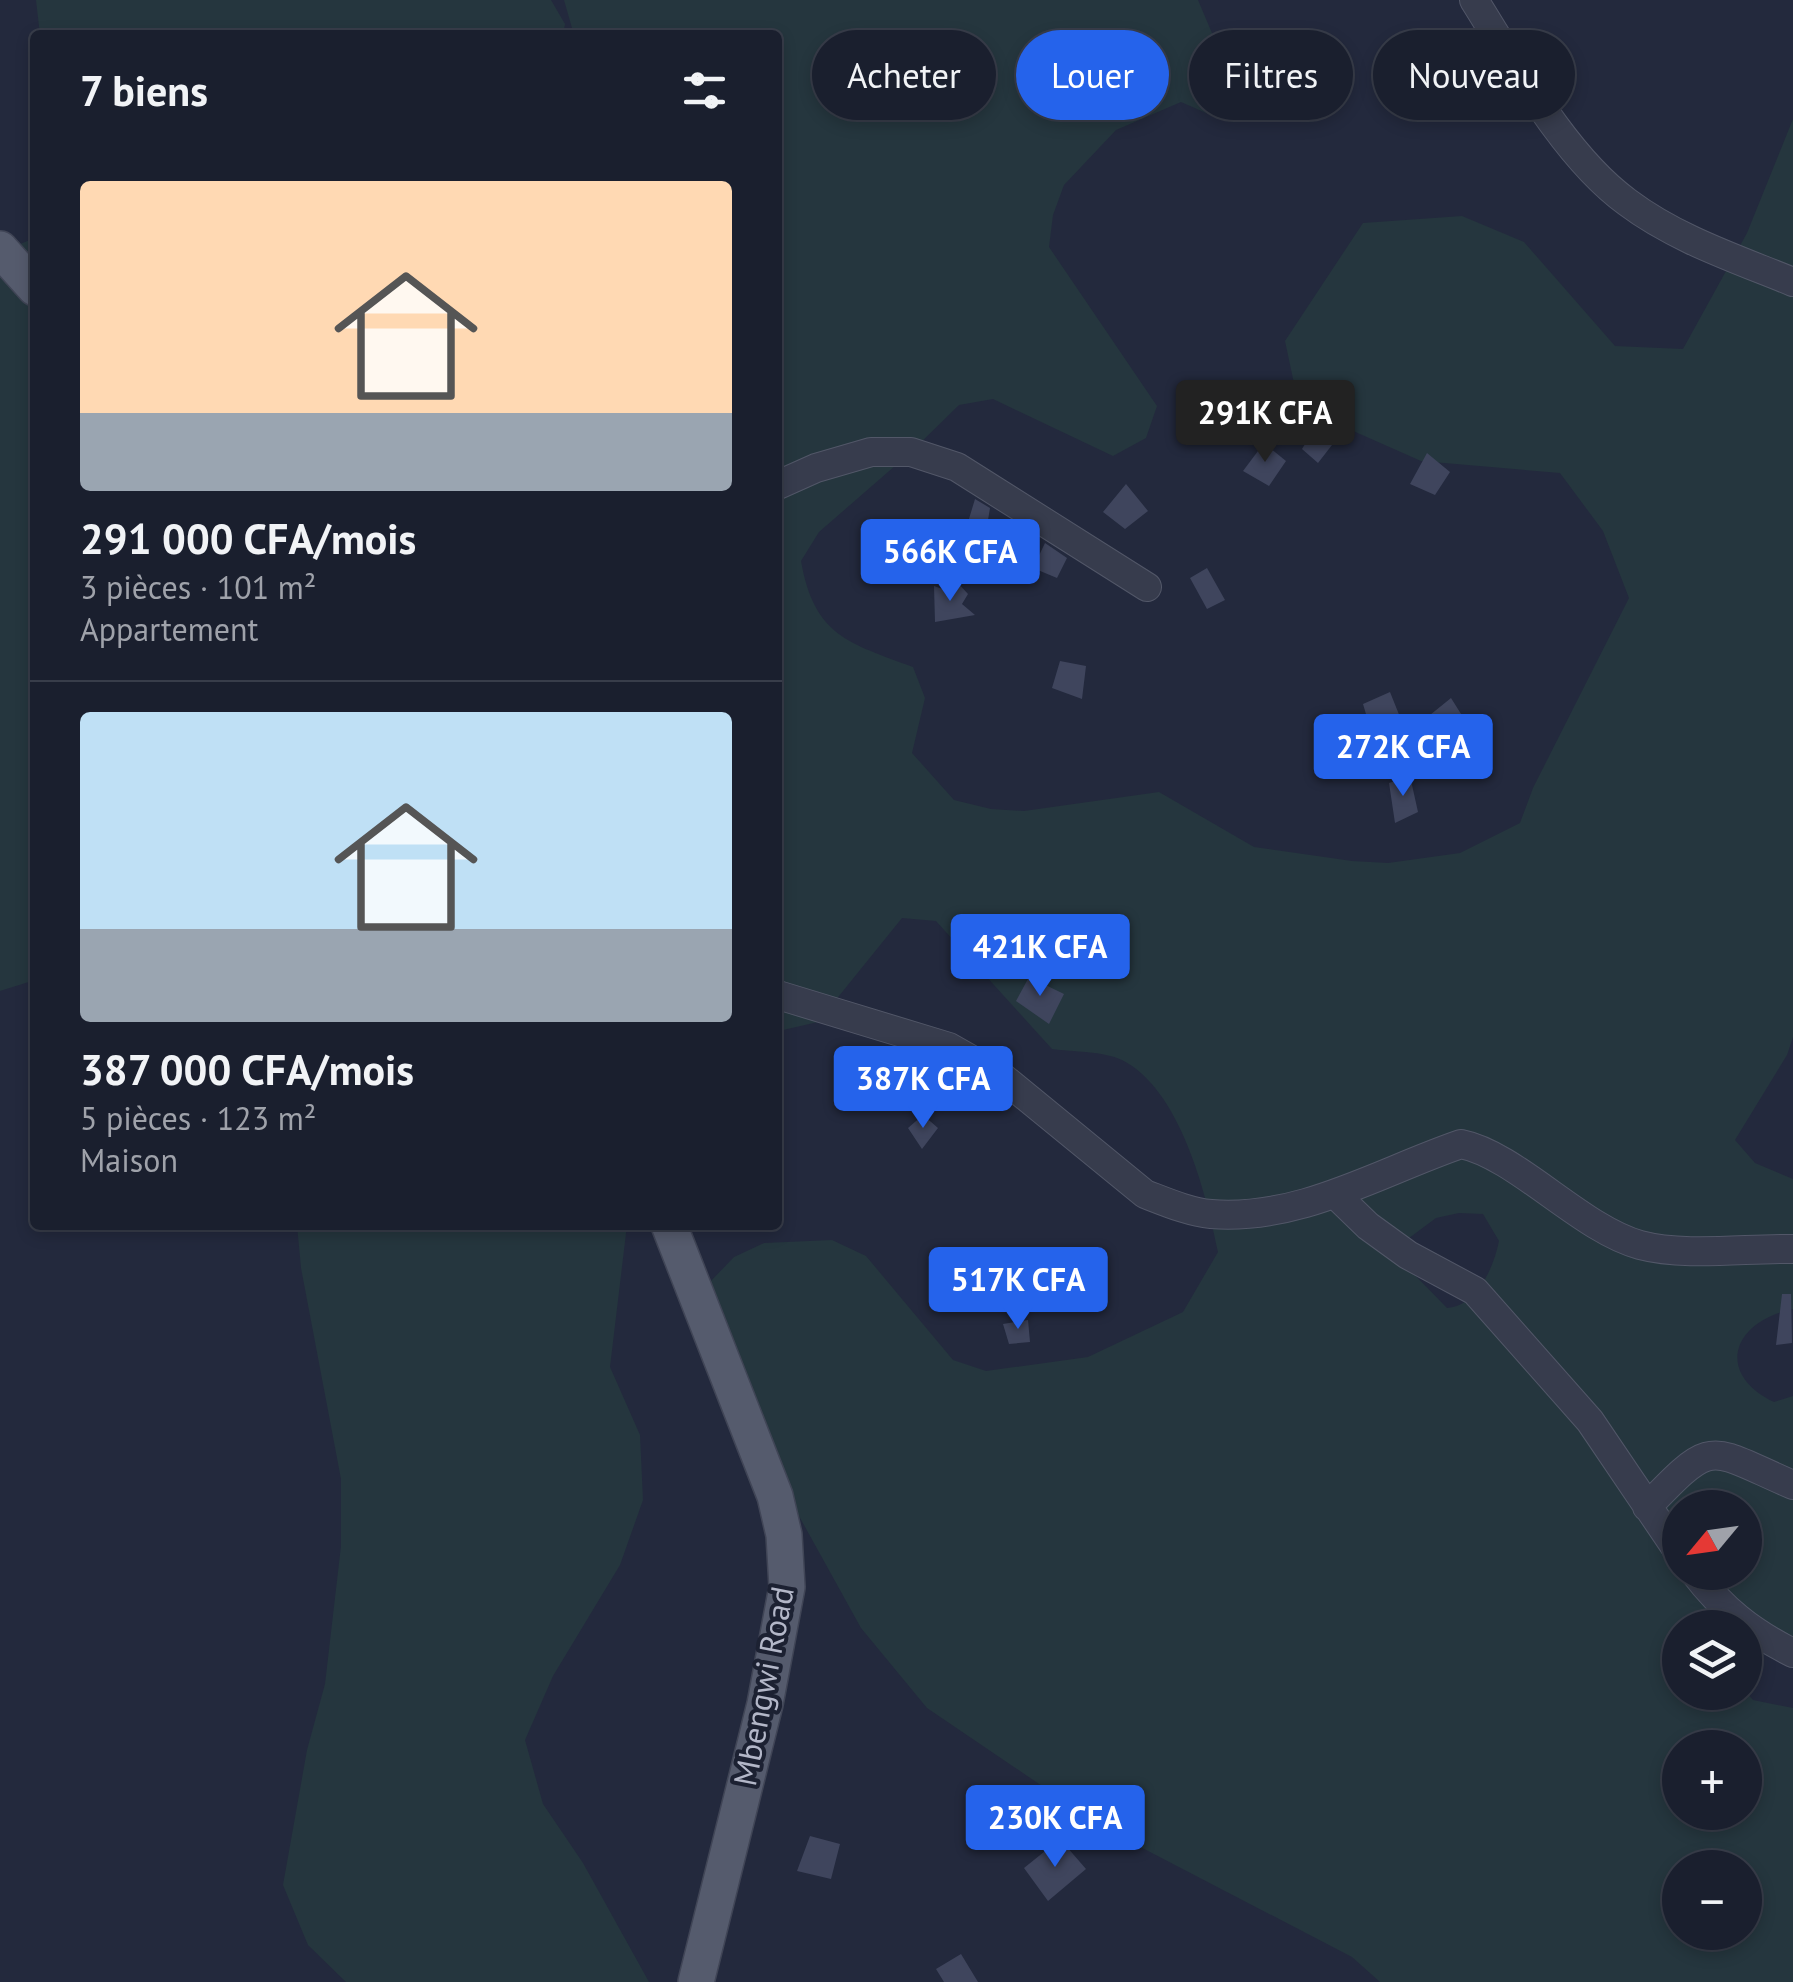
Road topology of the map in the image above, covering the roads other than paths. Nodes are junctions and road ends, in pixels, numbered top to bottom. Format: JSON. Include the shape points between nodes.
{"nodes":[{"id":1,"x":1474,"y":0,"type":"edge"},
{"id":2,"x":0,"y":249,"type":"edge"},
{"id":3,"x":30,"y":282,"type":"edge"},
{"id":4,"x":1793,"y":282,"type":"edge"},
{"id":5,"x":782,"y":483,"type":"edge"},
{"id":6,"x":1147,"y":587,"type":"dead end"},
{"id":7,"x":782,"y":996,"type":"edge"},
{"id":8,"x":1336,"y":1195,"type":"junction"},
{"id":9,"x":671,"y":1230,"type":"edge"},
{"id":10,"x":1793,"y":1249,"type":"edge"},
{"id":11,"x":1793,"y":1485,"type":"edge"},
{"id":12,"x":1647,"y":1507,"type":"junction"},
{"id":13,"x":1662,"y":1528,"type":"edge"},
{"id":14,"x":1708,"y":1590,"type":"edge"},
{"id":15,"x":1793,"y":1652,"type":"edge"},
{"id":16,"x":696,"y":1982,"type":"edge"}],
"edges":[{"from":1,"to":4,"type":"street","via":[[1543,109],[1624,201],[1662,226]]},
{"from":2,"to":3,"type":"main road"},
{"from":5,"to":6,"type":"street","via":[[871,452],[911,452],[957,467]]},
{"from":7,"to":8,"type":"street","via":[[949,1047],[1002,1077],[1145,1194],[1174,1205],[1210,1214],[1264,1212]]},
{"from":8,"to":10,"type":"street","via":[[1461,1144],[1479,1148],[1638,1245]]},
{"from":8,"to":12,"type":"street","via":[[1408,1255],[1475,1291],[1590,1422]]},
{"from":9,"to":16,"type":"main road","name":"Mbengwi Road","via":[[775,1496],[788,1587]]},
{"from":11,"to":12,"type":"street","via":[[1718,1453],[1703,1455]]},
{"from":12,"to":13,"type":"street"},
{"from":14,"to":15,"type":"street","via":[[1741,1623]]}]}
